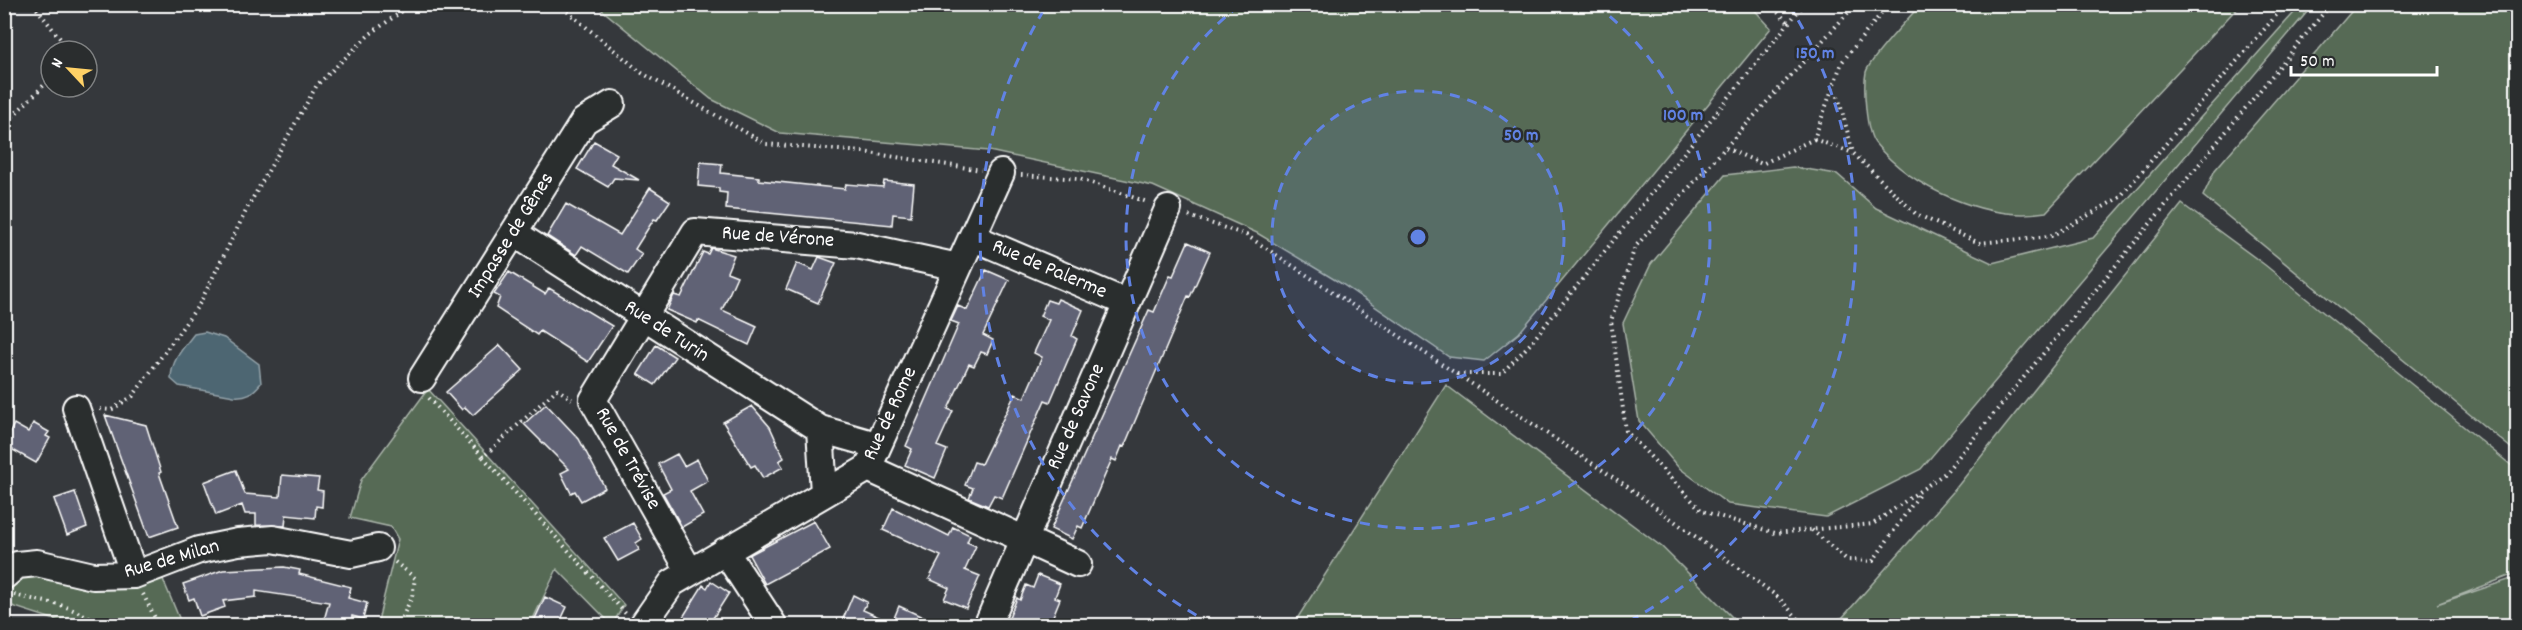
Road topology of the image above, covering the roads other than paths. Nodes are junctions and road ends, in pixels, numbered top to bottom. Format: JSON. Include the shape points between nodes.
{"nodes":[{"id":1,"x":612,"y":104,"type":"dead end"},
{"id":2,"x":1001,"y":173,"type":"road end"},
{"id":3,"x":1168,"y":209,"type":"road end"},
{"id":4,"x":514,"y":233,"type":"junction"},
{"id":5,"x":972,"y":237,"type":"junction"},
{"id":6,"x":958,"y":267,"type":"junction"},
{"id":7,"x":1127,"y":303,"type":"junction"},
{"id":8,"x":642,"y":316,"type":"junction"},
{"id":9,"x":422,"y":378,"type":"road end"},
{"id":10,"x":76,"y":408,"type":"road end"},
{"id":11,"x":820,"y":429,"type":"junction"},
{"id":12,"x":872,"y":456,"type":"junction"},
{"id":13,"x":824,"y":493,"type":"junction"},
{"id":14,"x":1024,"y":539,"type":"junction"},
{"id":15,"x":378,"y":548,"type":"road end"},
{"id":16,"x":725,"y":551,"type":"junction"},
{"id":17,"x":1078,"y":564,"type":"dead end"},
{"id":18,"x":690,"y":572,"type":"junction"},
{"id":19,"x":134,"y":575,"type":"junction"},
{"id":20,"x":4,"y":576,"type":"edge"},
{"id":21,"x":635,"y":621,"type":"edge"},
{"id":22,"x":774,"y":626,"type":"edge"},
{"id":23,"x":987,"y":626,"type":"edge"}],
"edges":[{"from":1,"to":4,"type":"street","name":"Impasse de Gênes","via":[[584,121]]},
{"from":2,"to":5,"type":"street","name":"Rue de Rome"},
{"from":3,"to":7,"type":"street","name":"Rue de Savone"},
{"from":4,"to":8,"type":"street","name":"Rue de Turin"},
{"from":4,"to":9,"type":"street","name":"Impasse de Gênes"},
{"from":5,"to":6,"type":"street","name":"Rue de Rome"},
{"from":5,"to":7,"type":"street","name":"Rue de Palerme"},
{"from":6,"to":8,"type":"street","name":"Rue de Vérone","via":[[857,244],[696,232]]},
{"from":6,"to":12,"type":"street","name":"Rue de Rome"},
{"from":7,"to":14,"type":"street","name":"Rue de Savone"},
{"from":8,"to":11,"type":"street","name":"Rue de Turin"},
{"from":8,"to":18,"type":"street","name":"Rue de Trévise","via":[[593,400]]},
{"from":10,"to":19,"type":"street"},
{"from":11,"to":12,"type":"street","name":"Rue de Turin"},
{"from":11,"to":13,"type":"street"},
{"from":12,"to":13,"type":"street","name":"Rue de Rome"},
{"from":12,"to":14,"type":"street","name":"Rue de Turin"},
{"from":13,"to":16,"type":"street","name":"Rue de Rome"},
{"from":14,"to":17,"type":"street","name":"Rue de Turin"},
{"from":14,"to":23,"type":"street","name":"Rue de Savone"},
{"from":15,"to":19,"type":"street","name":"Rue de Milan","via":[[351,554],[273,539],[238,542],[199,550]]},
{"from":16,"to":18,"type":"street","name":"Rue de Rome"},
{"from":16,"to":22,"type":"street"},
{"from":18,"to":21,"type":"street","name":"Rue de Rome","via":[[672,583]]},
{"from":19,"to":20,"type":"street","name":"Rue de Milan","via":[[93,576],[37,563],[17,565]]}]}
